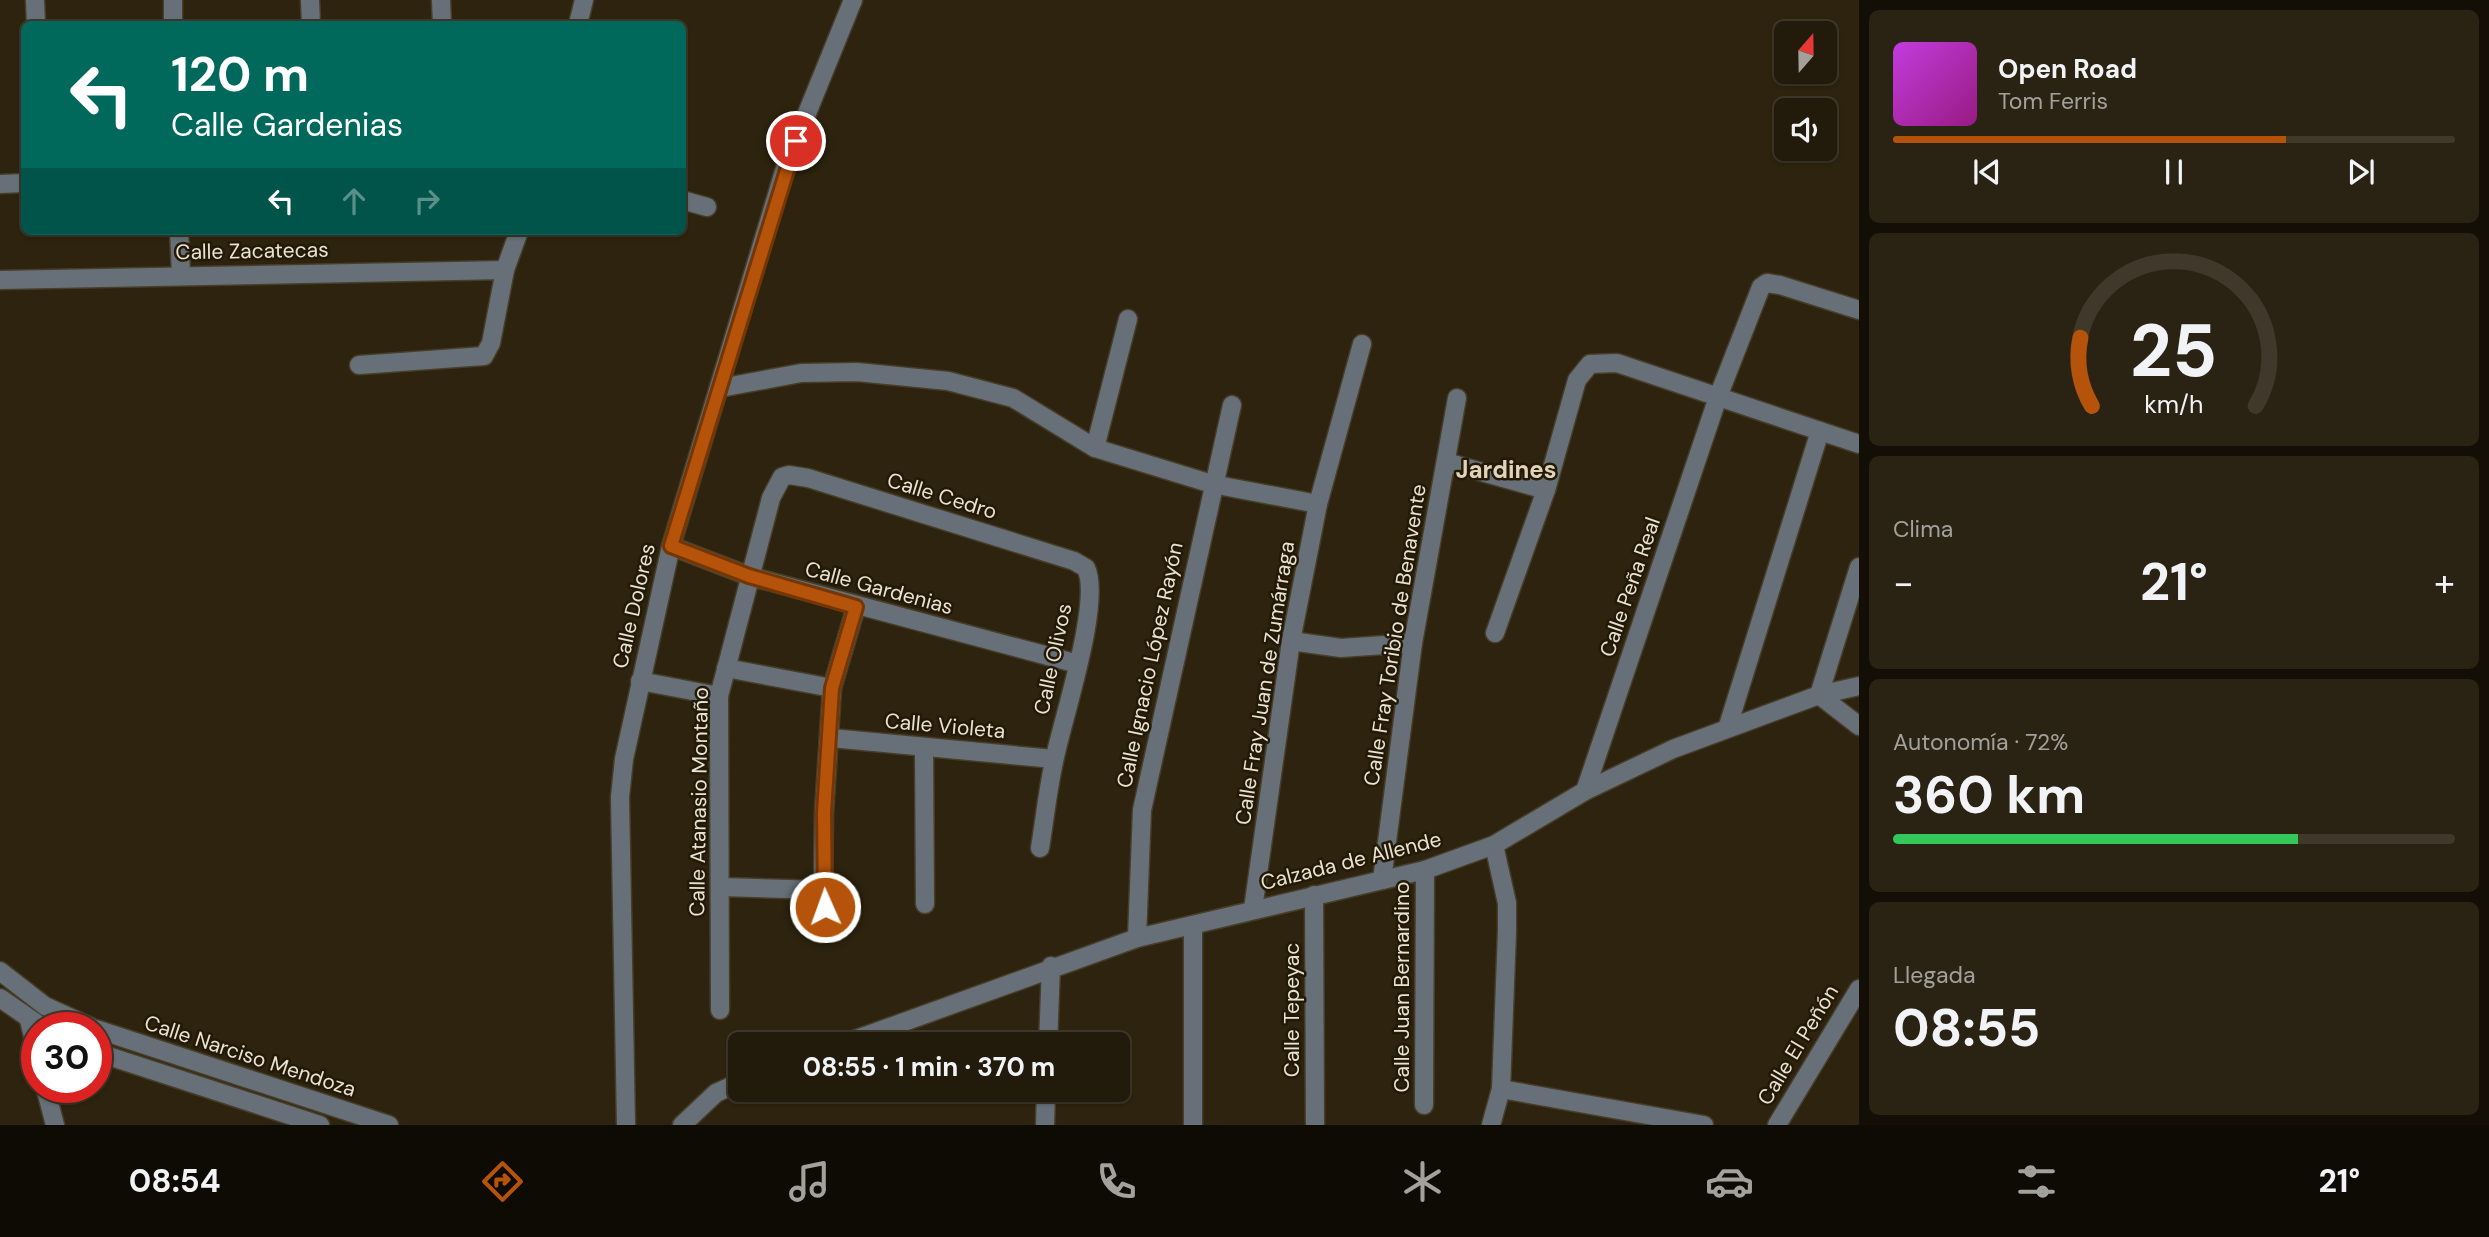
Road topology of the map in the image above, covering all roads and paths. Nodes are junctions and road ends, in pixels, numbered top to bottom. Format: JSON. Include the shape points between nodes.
{"nodes":[{"id":1,"x":35,"y":0,"type":"edge"},
{"id":2,"x":173,"y":0,"type":"edge"},
{"id":3,"x":310,"y":0,"type":"edge"},
{"id":4,"x":442,"y":0,"type":"edge"},
{"id":5,"x":584,"y":0,"type":"edge"},
{"id":6,"x":853,"y":0,"type":"edge"},
{"id":7,"x":36,"y":21,"type":"edge"},
{"id":8,"x":173,"y":21,"type":"edge"},
{"id":9,"x":311,"y":21,"type":"edge"},
{"id":10,"x":442,"y":21,"type":"edge"},
{"id":11,"x":579,"y":21,"type":"edge"},
{"id":12,"x":21,"y":183,"type":"edge"},
{"id":13,"x":0,"y":184,"type":"edge"},
{"id":14,"x":686,"y":201,"type":"edge"},
{"id":15,"x":707,"y":207,"type":"dead end"},
{"id":16,"x":178,"y":235,"type":"edge"},
{"id":17,"x":518,"y":235,"type":"edge"},
{"id":18,"x":505,"y":270,"type":"junction"},
{"id":19,"x":181,"y":274,"type":"junction"},
{"id":20,"x":0,"y":280,"type":"edge"},
{"id":21,"x":1859,"y":310,"type":"edge"},
{"id":22,"x":1128,"y":319,"type":"dead end"},
{"id":23,"x":1362,"y":344,"type":"dead end"},
{"id":24,"x":359,"y":365,"type":"dead end"},
{"id":25,"x":720,"y":388,"type":"junction"},
{"id":26,"x":1718,"y":397,"type":"junction"},
{"id":27,"x":1457,"y":398,"type":"dead end"},
{"id":28,"x":1231,"y":405,"type":"dead end"},
{"id":29,"x":1819,"y":432,"type":"junction"},
{"id":30,"x":1859,"y":444,"type":"edge"},
{"id":31,"x":1095,"y":448,"type":"junction"},
{"id":32,"x":1446,"y":462,"type":"junction"},
{"id":33,"x":782,"y":477,"type":"joint"},
{"id":34,"x":1212,"y":484,"type":"junction"},
{"id":35,"x":1546,"y":489,"type":"junction"},
{"id":36,"x":1318,"y":504,"type":"junction"},
{"id":37,"x":671,"y":546,"type":"junction"},
{"id":38,"x":1859,"y":567,"type":"edge"},
{"id":39,"x":1086,"y":568,"type":"joint"},
{"id":40,"x":749,"y":576,"type":"junction"},
{"id":41,"x":856,"y":607,"type":"junction"},
{"id":42,"x":1495,"y":633,"type":"dead end"},
{"id":43,"x":1290,"y":641,"type":"junction"},
{"id":44,"x":1413,"y":643,"type":"junction"},
{"id":45,"x":1078,"y":664,"type":"junction"},
{"id":46,"x":726,"y":668,"type":"junction"},
{"id":47,"x":640,"y":681,"type":"junction"},
{"id":48,"x":1859,"y":686,"type":"edge"},
{"id":49,"x":832,"y":688,"type":"junction"},
{"id":50,"x":1819,"y":695,"type":"junction"},
{"id":51,"x":719,"y":696,"type":"junction"},
{"id":52,"x":1728,"y":726,"type":"junction"},
{"id":53,"x":1859,"y":726,"type":"edge"},
{"id":54,"x":831,"y":737,"type":"junction"},
{"id":55,"x":923,"y":747,"type":"junction"},
{"id":56,"x":1054,"y":759,"type":"junction"},
{"id":57,"x":1585,"y":791,"type":"junction"},
{"id":58,"x":1494,"y":845,"type":"junction"},
{"id":59,"x":1040,"y":848,"type":"dead end"},
{"id":60,"x":1425,"y":870,"type":"junction"},
{"id":61,"x":1382,"y":880,"type":"junction"},
{"id":62,"x":721,"y":887,"type":"junction"},
{"id":63,"x":823,"y":890,"type":"junction"},
{"id":64,"x":1314,"y":895,"type":"junction"},
{"id":65,"x":925,"y":904,"type":"dead end"},
{"id":66,"x":1253,"y":909,"type":"junction"},
{"id":67,"x":826,"y":925,"type":"dead end"},
{"id":68,"x":1193,"y":925,"type":"junction"},
{"id":69,"x":1137,"y":938,"type":"junction"},
{"id":70,"x":1051,"y":966,"type":"junction"},
{"id":71,"x":0,"y":971,"type":"edge"},
{"id":72,"x":1859,"y":989,"type":"edge"},
{"id":73,"x":0,"y":998,"type":"edge"},
{"id":74,"x":720,"y":1010,"type":"dead end"},
{"id":75,"x":58,"y":1012,"type":"edge"},
{"id":76,"x":21,"y":1014,"type":"edge"},
{"id":77,"x":875,"y":1032,"type":"edge"},
{"id":78,"x":1048,"y":1032,"type":"edge"},
{"id":79,"x":112,"y":1034,"type":"edge"},
{"id":80,"x":112,"y":1057,"type":"edge"},
{"id":81,"x":728,"y":1088,"type":"edge"},
{"id":82,"x":1501,"y":1089,"type":"junction"},
{"id":83,"x":1046,"y":1102,"type":"edge"},
{"id":84,"x":49,"y":1103,"type":"edge"},
{"id":85,"x":1424,"y":1105,"type":"dead end"},
{"id":86,"x":55,"y":1125,"type":"edge"},
{"id":87,"x":320,"y":1125,"type":"edge"},
{"id":88,"x":389,"y":1125,"type":"edge"},
{"id":89,"x":626,"y":1125,"type":"edge"},
{"id":90,"x":682,"y":1125,"type":"edge"},
{"id":91,"x":1045,"y":1125,"type":"edge"},
{"id":92,"x":1193,"y":1125,"type":"edge"},
{"id":93,"x":1315,"y":1125,"type":"edge"},
{"id":94,"x":1491,"y":1125,"type":"edge"},
{"id":95,"x":1704,"y":1125,"type":"edge"},
{"id":96,"x":1777,"y":1125,"type":"edge"}],
"edges":[{"from":1,"to":7,"type":"street"},
{"from":2,"to":8,"type":"street"},
{"from":3,"to":9,"type":"street"},
{"from":4,"to":10,"type":"street"},
{"from":5,"to":11,"type":"street"},
{"from":6,"to":25,"type":"street","name":"Calle Dolores","via":[[786,164]]},
{"from":12,"to":13,"type":"street"},
{"from":14,"to":15,"type":"street"},
{"from":16,"to":19,"type":"street"},
{"from":17,"to":18,"type":"street"},
{"from":18,"to":19,"type":"street","name":"Calle Zacatecas"},
{"from":18,"to":24,"type":"street","via":[[491,343],[484,356]]},
{"from":19,"to":20,"type":"street","name":"Calle Zacatecas"},
{"from":21,"to":26,"type":"street","name":"Calle Peña Real","via":[[1767,283],[1757,296]]},
{"from":22,"to":31,"type":"street"},
{"from":23,"to":36,"type":"street","name":"Calle Fray Juan de Zumárraga"},
{"from":25,"to":31,"type":"street","via":[[801,373],[857,372],[948,381],[1013,398]]},
{"from":25,"to":37,"type":"street","name":"Calle Dolores"},
{"from":26,"to":29,"type":"street"},
{"from":26,"to":35,"type":"street","via":[[1617,363],[1590,364],[1577,380]]},
{"from":26,"to":57,"type":"street","name":"Calle Peña Real"},
{"from":27,"to":32,"type":"street","name":"Calle Fray Toribio de Benavente"},
{"from":28,"to":34,"type":"street","name":"Calle Ignacio López Rayón"},
{"from":29,"to":30,"type":"street"},
{"from":29,"to":52,"type":"street"},
{"from":31,"to":34,"type":"street"},
{"from":32,"to":35,"type":"street"},
{"from":32,"to":44,"type":"street","name":"Calle Fray Toribio de Benavente"},
{"from":33,"to":39,"type":"street","name":"Calle Cedro","via":[[808,478]]},
{"from":33,"to":40,"type":"street","name":"Calle Atanasio Montaño","via":[[771,498]]},
{"from":34,"to":36,"type":"street"},
{"from":34,"to":69,"type":"street","name":"Calle Ignacio López Rayón","via":[[1142,810]]},
{"from":35,"to":42,"type":"street"},
{"from":36,"to":43,"type":"street","name":"Calle Fray Juan de Zumárraga"},
{"from":37,"to":40,"type":"street","name":"Calle Gardenias"},
{"from":37,"to":47,"type":"street","name":"Calle Dolores"},
{"from":38,"to":50,"type":"street"},
{"from":39,"to":45,"type":"street","name":"Calle Olivos","via":[[1090,589]]},
{"from":40,"to":41,"type":"street","name":"Calle Gardenias"},
{"from":40,"to":46,"type":"street","name":"Calle Atanasio Montaño"},
{"from":41,"to":45,"type":"street","name":"Calle Gardenias"},
{"from":41,"to":49,"type":"street"},
{"from":43,"to":44,"type":"street","via":[[1341,648]]},
{"from":43,"to":66,"type":"street","name":"Calle Fray Juan de Zumárraga"},
{"from":44,"to":61,"type":"street","name":"Calle Fray Toribio de Benavente"},
{"from":45,"to":56,"type":"street","name":"Calle Olivos"},
{"from":46,"to":49,"type":"street"},
{"from":46,"to":51,"type":"street","name":"Calle Atanasio Montaño"},
{"from":47,"to":51,"type":"street"},
{"from":47,"to":89,"type":"street","name":"Calle Dolores","via":[[620,797]]},
{"from":48,"to":50,"type":"street","name":"Calzada de Allende"},
{"from":49,"to":54,"type":"street"},
{"from":50,"to":52,"type":"street","name":"Calzada de Allende"},
{"from":50,"to":53,"type":"street"},
{"from":51,"to":62,"type":"street","name":"Calle Atanasio Montaño"},
{"from":52,"to":57,"type":"street","name":"Calzada de Allende"},
{"from":54,"to":55,"type":"street","name":"Calle Violeta"},
{"from":54,"to":63,"type":"street"},
{"from":55,"to":56,"type":"street","name":"Calle Violeta"},
{"from":55,"to":65,"type":"street"},
{"from":56,"to":59,"type":"street","name":"Calle Olivos"},
{"from":57,"to":58,"type":"street","name":"Calzada de Allende"},
{"from":58,"to":60,"type":"street","name":"Calzada de Allende"},
{"from":58,"to":82,"type":"street","via":[[1507,903]]},
{"from":60,"to":61,"type":"street","name":"Calzada de Allende"},
{"from":60,"to":85,"type":"street","name":"Calle Juan Bernardino"},
{"from":61,"to":64,"type":"street","name":"Calzada de Allende"},
{"from":62,"to":63,"type":"street"},
{"from":62,"to":74,"type":"street","name":"Calle Atanasio Montaño"},
{"from":63,"to":67,"type":"street"},
{"from":64,"to":66,"type":"street","name":"Calzada de Allende"},
{"from":64,"to":93,"type":"street","name":"Calle Tepeyac"},
{"from":66,"to":68,"type":"street","name":"Calzada de Allende"},
{"from":68,"to":69,"type":"street","name":"Calzada de Allende"},
{"from":68,"to":92,"type":"street"},
{"from":69,"to":70,"type":"street","name":"Calzada de Allende"},
{"from":70,"to":77,"type":"street","name":"Calzada de Allende"},
{"from":70,"to":78,"type":"street"},
{"from":71,"to":75,"type":"street"},
{"from":72,"to":96,"type":"street","name":"Calle El Peñón"},
{"from":73,"to":76,"type":"street"},
{"from":79,"to":88,"type":"street","name":"Calle Narciso Mendoza"},
{"from":80,"to":87,"type":"street","name":"Calle Narciso Mendoza"},
{"from":81,"to":90,"type":"street"},
{"from":82,"to":94,"type":"street"},
{"from":82,"to":95,"type":"street"},
{"from":83,"to":91,"type":"street"},
{"from":84,"to":86,"type":"street"}]}
